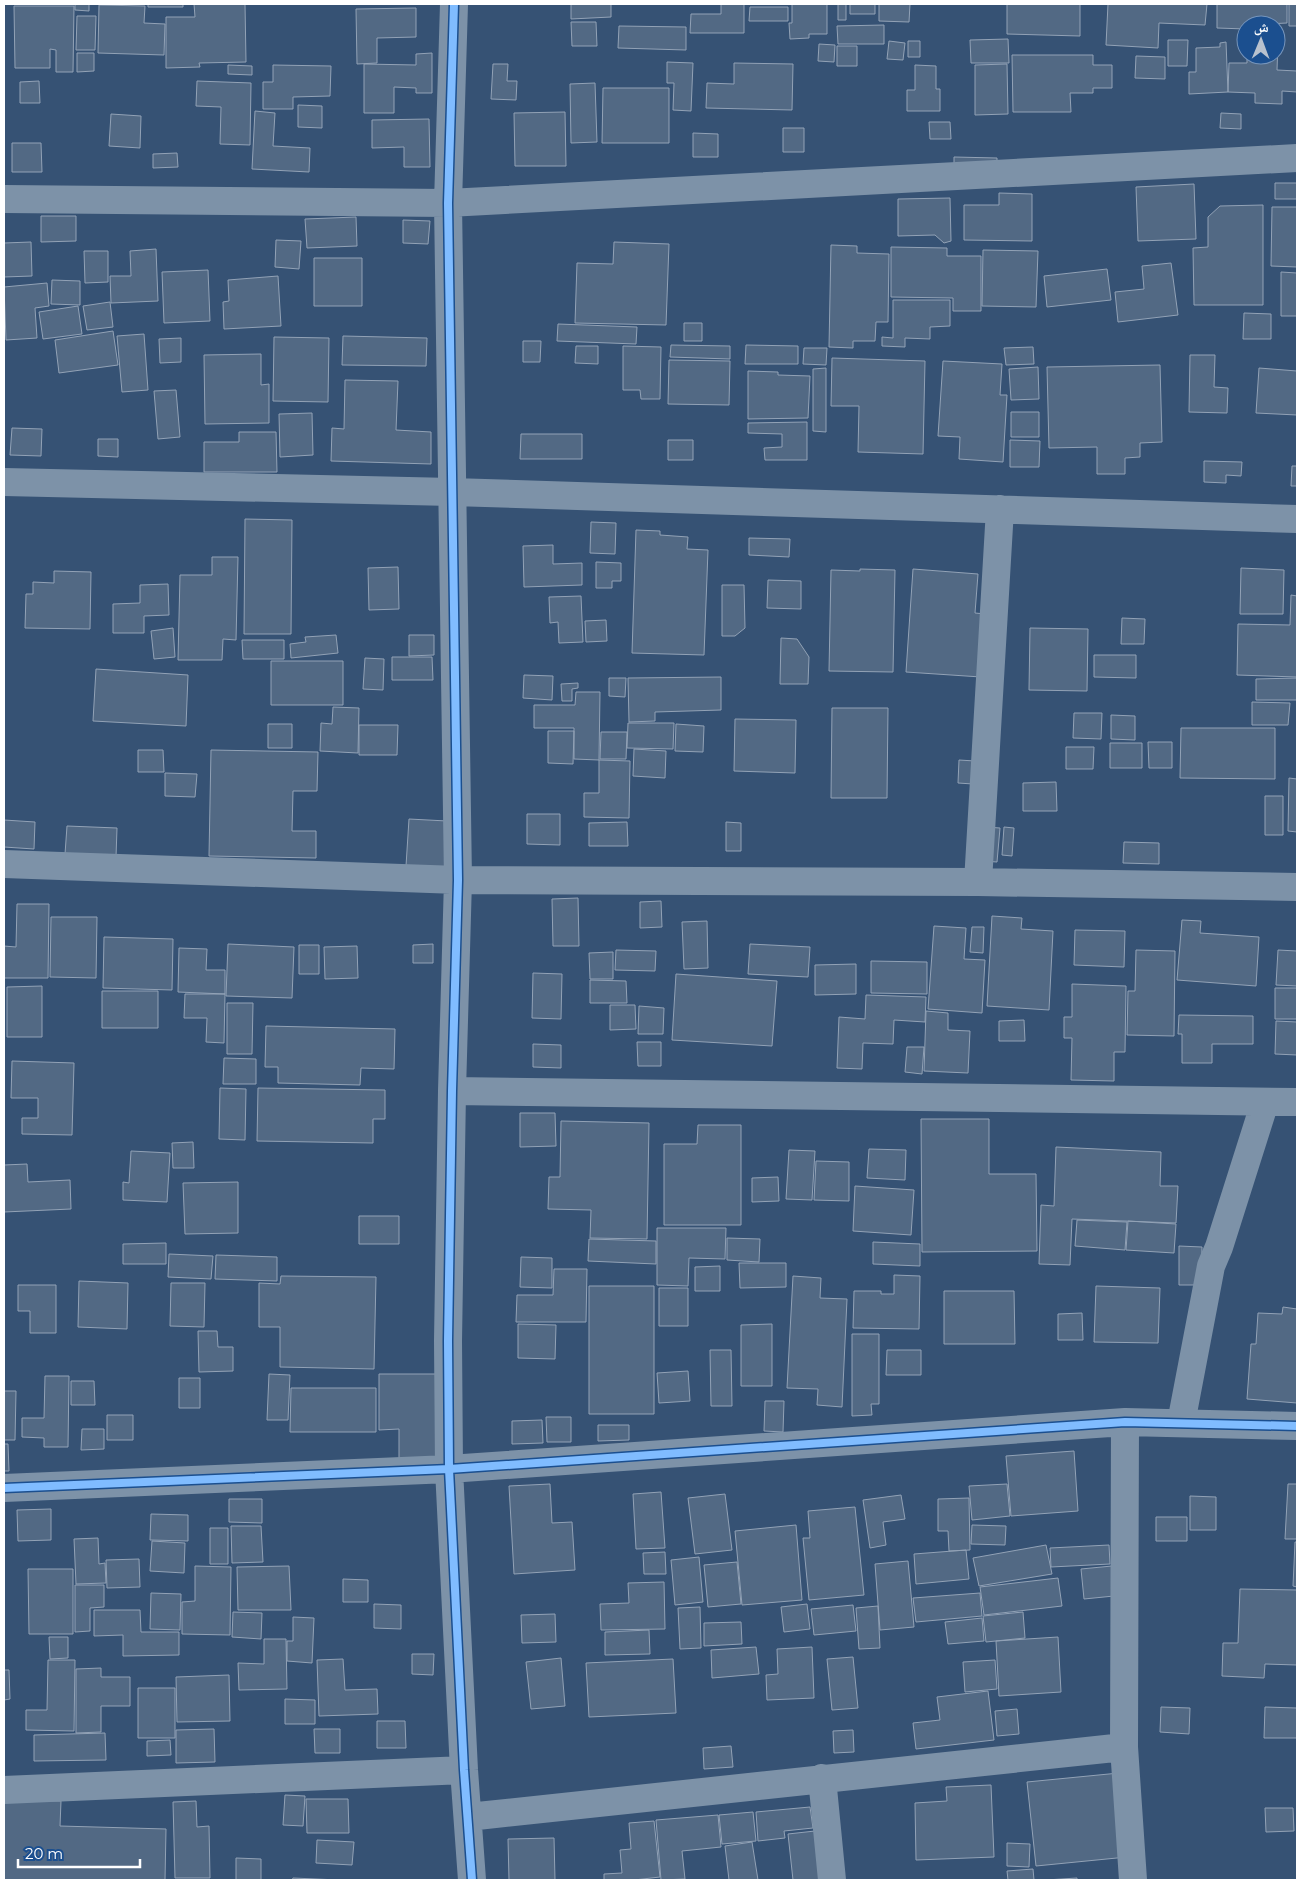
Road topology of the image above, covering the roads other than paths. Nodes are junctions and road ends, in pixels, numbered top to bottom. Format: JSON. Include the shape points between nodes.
{"nodes":[{"id":1,"x":454,"y":4,"type":"edge"},
{"id":2,"x":1297,"y":158,"type":"edge"},
{"id":3,"x":4,"y":199,"type":"edge"},
{"id":4,"x":448,"y":203,"type":"junction"},
{"id":5,"x":4,"y":482,"type":"edge"},
{"id":6,"x":452,"y":492,"type":"junction"},
{"id":7,"x":1000,"y":510,"type":"junction"},
{"id":8,"x":1297,"y":519,"type":"edge"},
{"id":9,"x":4,"y":864,"type":"edge"},
{"id":10,"x":458,"y":880,"type":"junction"},
{"id":11,"x":978,"y":882,"type":"junction"},
{"id":12,"x":1297,"y":887,"type":"edge"},
{"id":13,"x":452,"y":1091,"type":"junction"},
{"id":14,"x":1265,"y":1102,"type":"junction"},
{"id":15,"x":1297,"y":1102,"type":"edge"},
{"id":16,"x":1125,"y":1422,"type":"junction"},
{"id":17,"x":1181,"y":1423,"type":"junction"},
{"id":18,"x":1297,"y":1426,"type":"edge"},
{"id":19,"x":449,"y":1469,"type":"junction"},
{"id":20,"x":4,"y":1488,"type":"edge"},
{"id":21,"x":1124,"y":1747,"type":"junction"},
{"id":22,"x":464,"y":1770,"type":"junction"},
{"id":23,"x":822,"y":1778,"type":"junction"},
{"id":24,"x":4,"y":1790,"type":"edge"},
{"id":25,"x":468,"y":1817,"type":"junction"},
{"id":26,"x":472,"y":1880,"type":"edge"},
{"id":27,"x":832,"y":1880,"type":"edge"},
{"id":28,"x":1133,"y":1880,"type":"edge"}],
"edges":[{"from":1,"to":4,"type":"street"},
{"from":2,"to":4,"type":"street"},
{"from":3,"to":4,"type":"street"},
{"from":4,"to":6,"type":"street"},
{"from":5,"to":6,"type":"street"},
{"from":6,"to":7,"type":"street"},
{"from":6,"to":10,"type":"street"},
{"from":7,"to":8,"type":"street"},
{"from":7,"to":11,"type":"street"},
{"from":9,"to":10,"type":"street"},
{"from":10,"to":11,"type":"street"},
{"from":10,"to":13,"type":"street"},
{"from":11,"to":12,"type":"street"},
{"from":13,"to":14,"type":"street"},
{"from":13,"to":19,"type":"street"},
{"from":14,"to":15,"type":"street"},
{"from":14,"to":17,"type":"street","via":[[1211,1266]]},
{"from":16,"to":17,"type":"street"},
{"from":16,"to":19,"type":"street"},
{"from":16,"to":21,"type":"street"},
{"from":17,"to":18,"type":"street"},
{"from":19,"to":20,"type":"street"},
{"from":19,"to":22,"type":"street"},
{"from":21,"to":23,"type":"street"},
{"from":21,"to":28,"type":"street"},
{"from":22,"to":24,"type":"street"},
{"from":22,"to":25,"type":"street"},
{"from":23,"to":25,"type":"street"},
{"from":23,"to":27,"type":"street"},
{"from":25,"to":26,"type":"street"}]}
